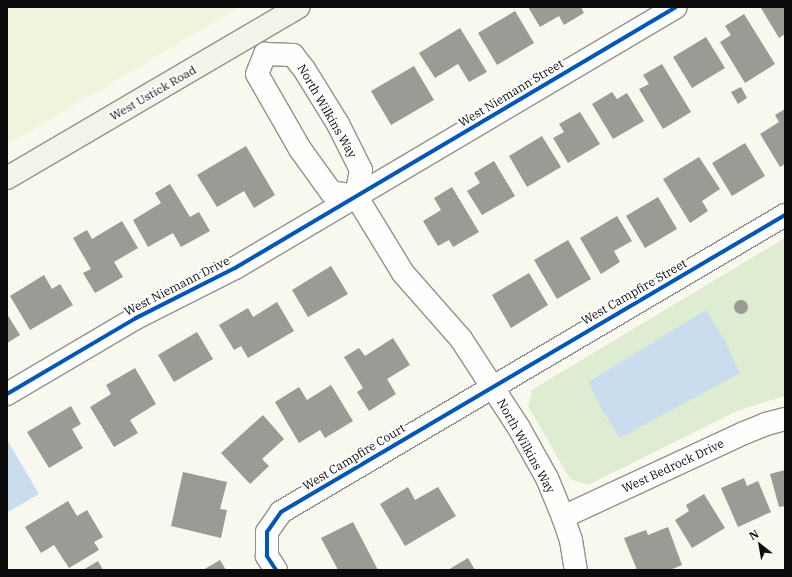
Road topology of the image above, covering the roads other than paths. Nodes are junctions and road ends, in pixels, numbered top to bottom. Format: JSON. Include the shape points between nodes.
{"nodes":[{"id":1,"x":299,"y":7,"type":"edge"},
{"id":2,"x":676,"y":7,"type":"edge"},
{"id":3,"x":252,"y":34,"type":"junction"},
{"id":4,"x":265,"y":54,"type":"junction"},
{"id":5,"x":7,"y":178,"type":"edge"},
{"id":6,"x":356,"y":196,"type":"junction"},
{"id":7,"x":785,"y":215,"type":"edge"},
{"id":8,"x":492,"y":387,"type":"junction"},
{"id":9,"x":7,"y":394,"type":"edge"},
{"id":10,"x":785,"y":419,"type":"edge"},
{"id":11,"x":563,"y":517,"type":"junction"},
{"id":12,"x":276,"y":570,"type":"edge"},
{"id":13,"x":576,"y":570,"type":"edge"}],
"edges":[{"from":1,"to":3,"type":"main road","name":"West Ustick Road"},
{"from":2,"to":6,"type":"street","name":"West Niemann Street"},
{"from":3,"to":4,"type":"street"},
{"from":3,"to":5,"type":"main road","name":"West Ustick Road"},
{"from":4,"to":6,"type":"street","via":[[257,74],[300,149],[331,192]]},
{"from":4,"to":6,"type":"street","name":"North Wilkins Way","via":[[294,55],[304,69],[338,124],[361,170]]},
{"from":6,"to":8,"type":"street","name":"North Wilkins Way","via":[[403,272],[461,340]]},
{"from":6,"to":9,"type":"street","name":"West Niemann Drive","via":[[235,268],[136,318]]},
{"from":7,"to":8,"type":"street","name":"West Campfire Street"},
{"from":8,"to":11,"type":"street","name":"North Wilkins Way","via":[[547,478]]},
{"from":8,"to":12,"type":"street","name":"West Campfire Court","via":[[281,512],[267,532],[267,556]]},
{"from":10,"to":11,"type":"street","name":"West Bedrock Drive","via":[[744,433]]},
{"from":11,"to":13,"type":"street","name":"North Wilkins Way","via":[[571,540]]}]}
